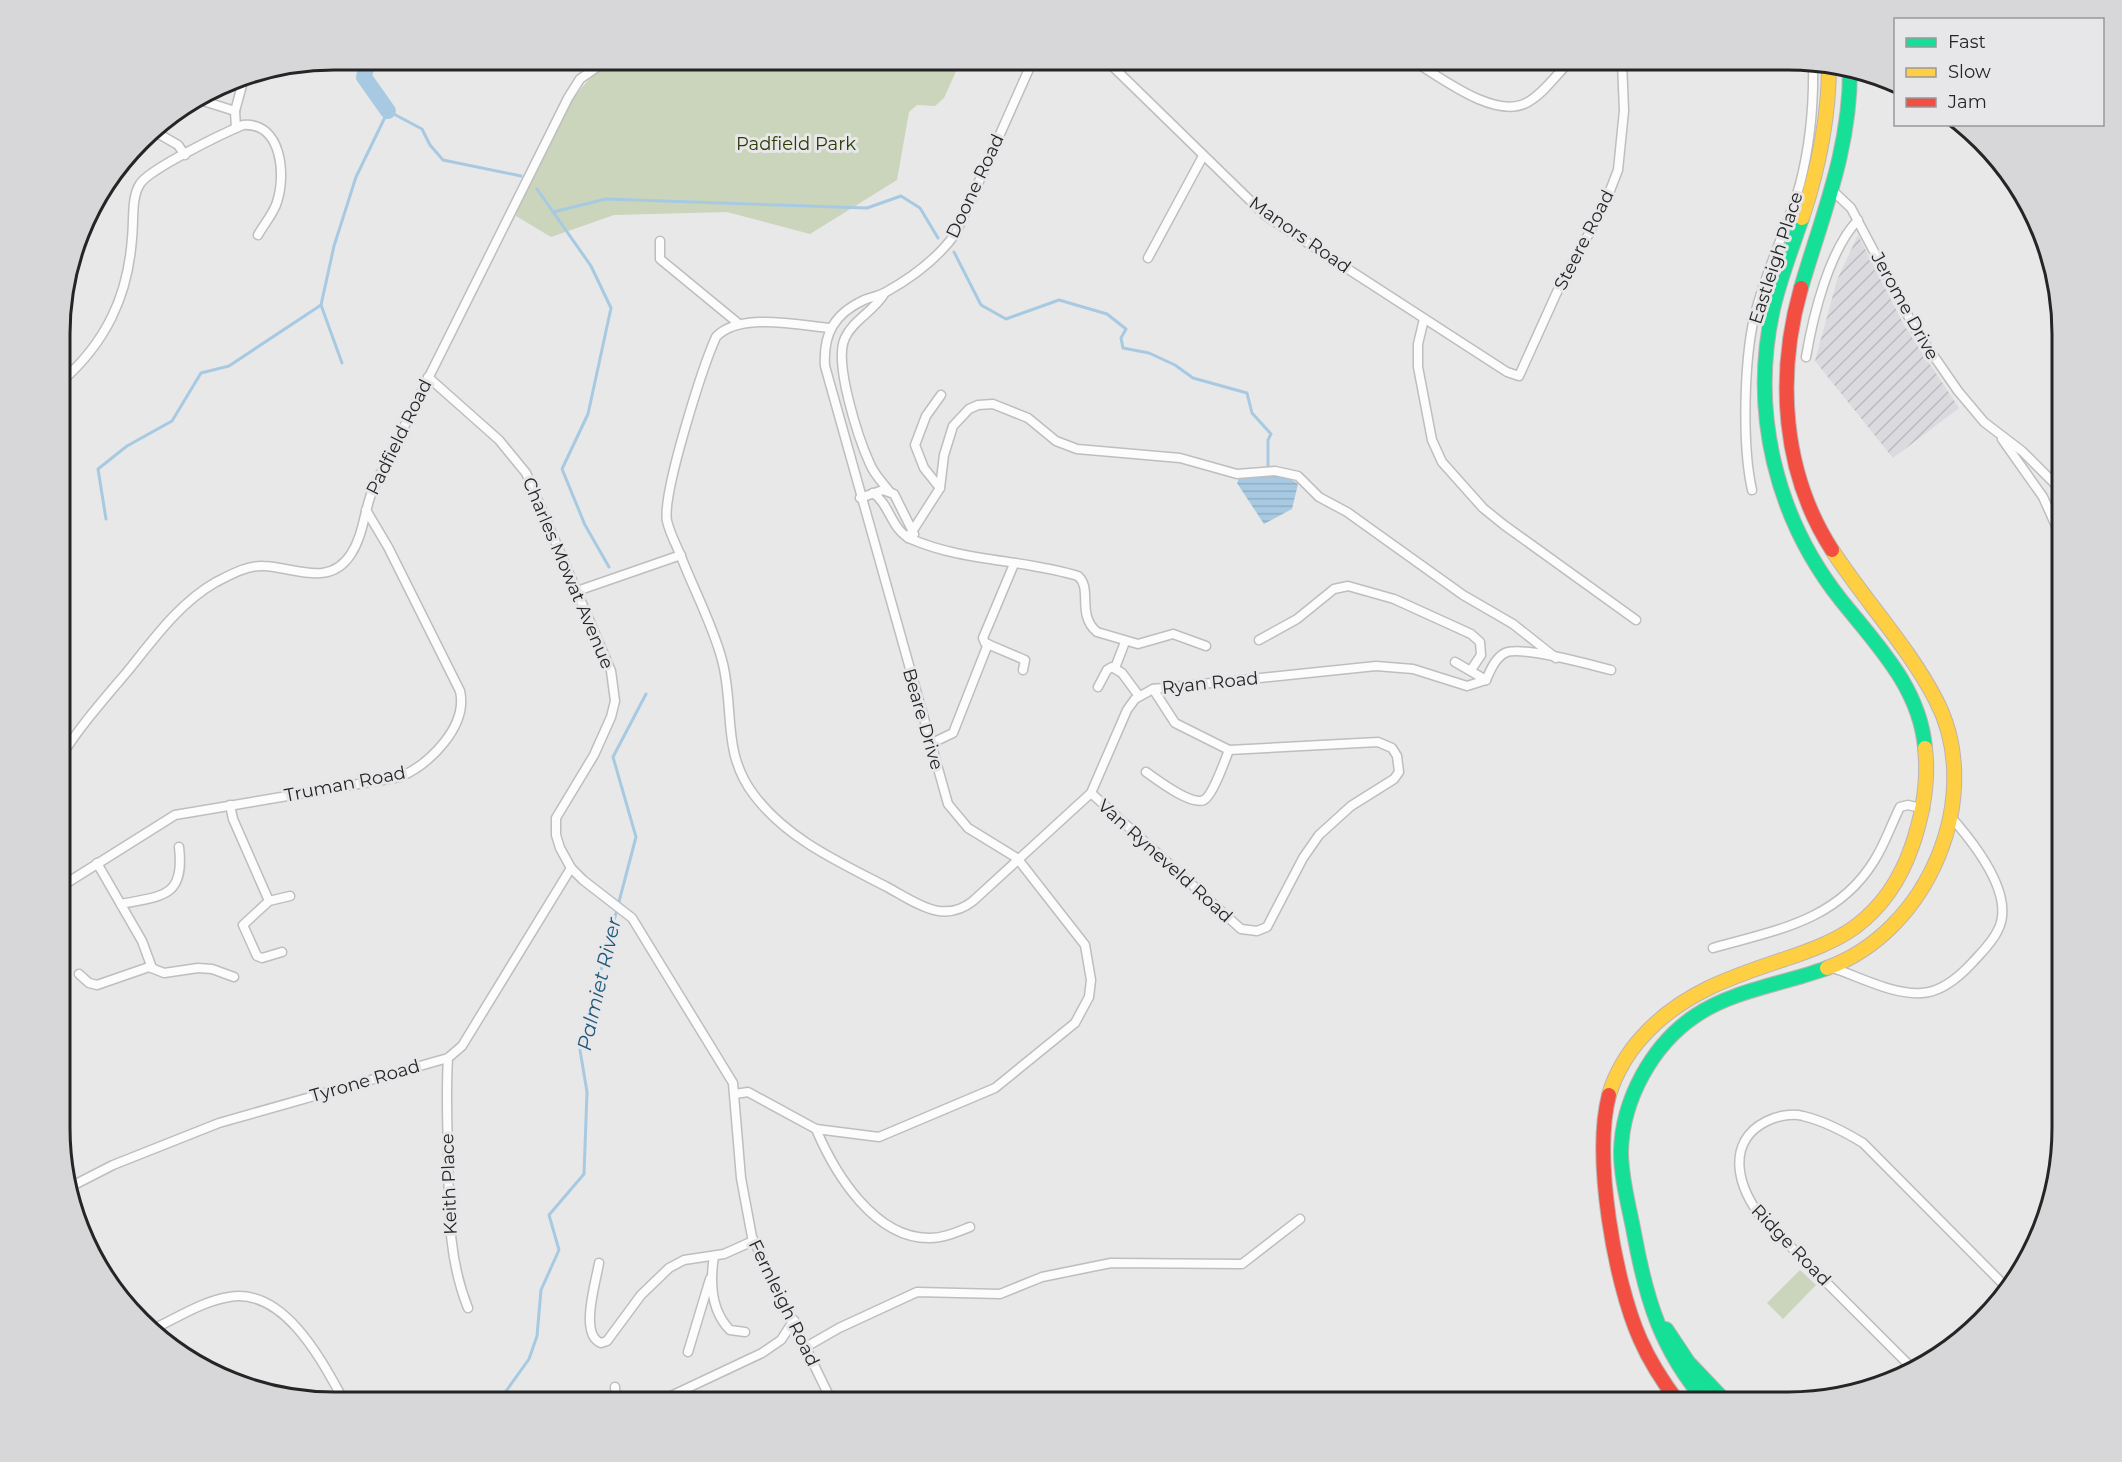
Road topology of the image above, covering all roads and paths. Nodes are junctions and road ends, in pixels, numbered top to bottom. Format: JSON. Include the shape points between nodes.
{"nodes":[{"id":1,"x":593,"y":70,"type":"edge"},
{"id":2,"x":1029,"y":70,"type":"edge"},
{"id":3,"x":1116,"y":70,"type":"edge"},
{"id":4,"x":1429,"y":70,"type":"edge"},
{"id":5,"x":1561,"y":70,"type":"edge"},
{"id":6,"x":1622,"y":70,"type":"edge"},
{"id":7,"x":1813,"y":72,"type":"edge"},
{"id":8,"x":1829,"y":74,"type":"edge"},
{"id":9,"x":1849,"y":78,"type":"edge"},
{"id":10,"x":241,"y":88,"type":"edge"},
{"id":11,"x":209,"y":103,"type":"edge"},
{"id":12,"x":235,"y":111,"type":"junction"},
{"id":13,"x":236,"y":128,"type":"junction"},
{"id":14,"x":162,"y":136,"type":"edge"},
{"id":15,"x":185,"y":155,"type":"junction"},
{"id":16,"x":1203,"y":156,"type":"junction"},
{"id":17,"x":1833,"y":191,"type":"junction"},
{"id":18,"x":1858,"y":220,"type":"junction"},
{"id":19,"x":258,"y":235,"type":"dead end"},
{"id":20,"x":660,"y":241,"type":"dead end"},
{"id":21,"x":1148,"y":258,"type":"dead end"},
{"id":22,"x":885,"y":293,"type":"junction"},
{"id":23,"x":1424,"y":319,"type":"junction"},
{"id":24,"x":739,"y":324,"type":"junction"},
{"id":25,"x":830,"y":328,"type":"junction"},
{"id":26,"x":1806,"y":357,"type":"dead end"},
{"id":27,"x":70,"y":373,"type":"edge"},
{"id":28,"x":1519,"y":376,"type":"joint"},
{"id":29,"x":428,"y":377,"type":"junction"},
{"id":30,"x":941,"y":395,"type":"dead end"},
{"id":31,"x":1998,"y":434,"type":"junction"},
{"id":32,"x":2052,"y":476,"type":"edge"},
{"id":33,"x":940,"y":488,"type":"junction"},
{"id":34,"x":1752,"y":490,"type":"dead end"},
{"id":35,"x":889,"y":491,"type":"junction"},
{"id":36,"x":873,"y":493,"type":"junction"},
{"id":37,"x":860,"y":498,"type":"junction"},
{"id":38,"x":366,"y":510,"type":"junction"},
{"id":39,"x":2052,"y":517,"type":"edge"},
{"id":40,"x":912,"y":536,"type":"junction"},
{"id":41,"x":681,"y":555,"type":"junction"},
{"id":42,"x":1014,"y":564,"type":"junction"},
{"id":43,"x":577,"y":591,"type":"junction"},
{"id":44,"x":1636,"y":620,"type":"dead end"},
{"id":45,"x":1259,"y":640,"type":"dead end"},
{"id":46,"x":1125,"y":642,"type":"junction"},
{"id":47,"x":988,"y":644,"type":"junction"},
{"id":48,"x":1206,"y":646,"type":"dead end"},
{"id":49,"x":1556,"y":658,"type":"junction"},
{"id":50,"x":1455,"y":662,"type":"dead end"},
{"id":51,"x":1115,"y":668,"type":"junction"},
{"id":52,"x":1023,"y":670,"type":"dead end"},
{"id":53,"x":1471,"y":670,"type":"junction"},
{"id":54,"x":1611,"y":670,"type":"dead end"},
{"id":55,"x":1486,"y":680,"type":"junction"},
{"id":56,"x":1098,"y":687,"type":"dead end"},
{"id":57,"x":1154,"y":689,"type":"junction"},
{"id":58,"x":1140,"y":696,"type":"junction"},
{"id":59,"x":70,"y":743,"type":"edge"},
{"id":60,"x":930,"y":744,"type":"junction"},
{"id":61,"x":1229,"y":750,"type":"junction"},
{"id":62,"x":1146,"y":772,"type":"dead end"},
{"id":63,"x":1091,"y":793,"type":"junction"},
{"id":64,"x":230,"y":805,"type":"junction"},
{"id":65,"x":1925,"y":809,"type":"junction"},
{"id":66,"x":1951,"y":817,"type":"junction"},
{"id":67,"x":179,"y":847,"type":"dead end"},
{"id":68,"x":1017,"y":858,"type":"junction"},
{"id":69,"x":97,"y":863,"type":"junction"},
{"id":70,"x":571,"y":867,"type":"junction"},
{"id":71,"x":70,"y":881,"type":"edge"},
{"id":72,"x":290,"y":896,"type":"dead end"},
{"id":73,"x":268,"y":901,"type":"junction"},
{"id":74,"x":121,"y":904,"type":"junction"},
{"id":75,"x":1713,"y":948,"type":"dead end"},
{"id":76,"x":282,"y":952,"type":"dead end"},
{"id":77,"x":1831,"y":967,"type":"junction"},
{"id":78,"x":152,"y":968,"type":"junction"},
{"id":79,"x":79,"y":974,"type":"dead end"},
{"id":80,"x":234,"y":977,"type":"dead end"},
{"id":81,"x":448,"y":1058,"type":"junction"},
{"id":82,"x":735,"y":1094,"type":"junction"},
{"id":83,"x":816,"y":1129,"type":"junction"},
{"id":84,"x":77,"y":1184,"type":"edge"},
{"id":85,"x":1299,"y":1219,"type":"dead end"},
{"id":86,"x":970,"y":1227,"type":"dead end"},
{"id":87,"x":753,"y":1241,"type":"junction"},
{"id":88,"x":714,"y":1256,"type":"junction"},
{"id":89,"x":599,"y":1263,"type":"dead end"},
{"id":90,"x":711,"y":1276,"type":"junction"},
{"id":91,"x":2001,"y":1282,"type":"edge"},
{"id":92,"x":1644,"y":1283,"type":"junction"},
{"id":93,"x":468,"y":1308,"type":"dead end"},
{"id":94,"x":794,"y":1320,"type":"junction"},
{"id":95,"x":161,"y":1326,"type":"edge"},
{"id":96,"x":745,"y":1332,"type":"dead end"},
{"id":97,"x":806,"y":1347,"type":"junction"},
{"id":98,"x":688,"y":1352,"type":"dead end"},
{"id":99,"x":1907,"y":1363,"type":"edge"},
{"id":100,"x":615,"y":1387,"type":"dead end"},
{"id":101,"x":339,"y":1392,"type":"edge"},
{"id":102,"x":615,"y":1392,"type":"edge"},
{"id":103,"x":679,"y":1392,"type":"edge"},
{"id":104,"x":827,"y":1392,"type":"edge"},
{"id":105,"x":1671,"y":1392,"type":"edge"},
{"id":106,"x":1697,"y":1392,"type":"edge"},
{"id":107,"x":1716,"y":1392,"type":"edge"}],
"edges":[{"from":1,"to":29,"type":"street","name":"Padfield Road","via":[[580,79],[568,98]]},
{"from":2,"to":22,"type":"street","name":"Doone Road","via":[[956,232],[937,256]]},
{"from":3,"to":16,"type":"street","name":"Manors Road"},
{"from":4,"to":5,"type":"street","via":[[1496,107],[1530,101]]},
{"from":6,"to":28,"type":"street","name":"Steere Road","via":[[1624,111],[1618,170]]},
{"from":7,"to":34,"type":"street","name":"Eastleigh Place","via":[[1803,169],[1764,284],[1751,338],[1747,444]]},
{"from":8,"to":65,"type":"highway","via":[[1824,147],[1772,317],[1765,383],[1771,443],[1779,482],[1807,548],[1823,575],[1900,675],[1914,702],[1926,745]]},
{"from":9,"to":17,"type":"highway","via":[[1845,144]]},
{"from":10,"to":12,"type":"street"},
{"from":11,"to":12,"type":"street"},
{"from":12,"to":13,"type":"street"},
{"from":13,"to":15,"type":"street"},
{"from":13,"to":19,"type":"street","via":[[249,125],[261,129],[271,137],[280,158],[278,200]]},
{"from":14,"to":15,"type":"street","via":[[178,145]]},
{"from":15,"to":27,"type":"street","via":[[141,182],[121,301],[93,349]]},
{"from":16,"to":21,"type":"street"},
{"from":16,"to":23,"type":"street","name":"Manors Road","via":[[1266,216]]},
{"from":17,"to":18,"type":"street","name":"Jerome Drive"},
{"from":17,"to":66,"type":"highway","via":[[1790,332],[1785,391],[1790,437],[1803,489],[1825,539],[1921,669],[1943,713],[1954,763]]},
{"from":18,"to":26,"type":"street","via":[[1839,247],[1813,322]]},
{"from":18,"to":31,"type":"street","name":"Jerome Drive","via":[[1931,356],[1973,410]]},
{"from":20,"to":24,"type":"street","via":[[660,258]]},
{"from":22,"to":25,"type":"street","name":"Doone Road","via":[[854,305],[834,320]]},
{"from":22,"to":35,"type":"street","via":[[848,332],[841,350],[844,380],[869,464]]},
{"from":23,"to":28,"type":"street","name":"Manors Road"},
{"from":23,"to":44,"type":"street","via":[[1418,367],[1427,422],[1442,462],[1483,508]]},
{"from":24,"to":25,"type":"street"},
{"from":24,"to":41,"type":"street","via":[[723,330],[712,347],[675,466],[666,518]]},
{"from":25,"to":37,"type":"street","name":"Beare Drive","via":[[824,354],[827,379]]},
{"from":29,"to":38,"type":"street","name":"Padfield Road"},
{"from":29,"to":43,"type":"street","name":"Charles Mowat Avenue","via":[[515,457],[532,486]]},
{"from":30,"to":33,"type":"street","via":[[926,416],[915,444],[924,468]]},
{"from":31,"to":32,"type":"street","name":"Jerome Drive"},
{"from":31,"to":39,"type":"street","via":[[2043,497]]},
{"from":33,"to":40,"type":"street"},
{"from":33,"to":49,"type":"street","via":[[953,426],[969,409],[984,404],[1028,418],[1056,441],[1077,449],[1180,458],[1237,474],[1287,471],[1463,595],[1513,624]]},
{"from":35,"to":36,"type":"street"},
{"from":35,"to":40,"type":"street","via":[[900,501]]},
{"from":36,"to":37,"type":"street"},
{"from":36,"to":40,"type":"street","via":[[892,522]]},
{"from":37,"to":60,"type":"street","name":"Beare Drive"},
{"from":38,"to":59,"type":"street","name":"Padfield Road","via":[[357,542],[337,568],[306,574],[258,566],[199,593],[148,647]]},
{"from":38,"to":64,"type":"street","name":"Truman Road","via":[[460,691],[462,708],[457,722],[421,765],[400,777]]},
{"from":40,"to":42,"type":"street","via":[[950,553]]},
{"from":41,"to":43,"type":"street"},
{"from":41,"to":68,"type":"street","via":[[722,659],[735,761],[755,797],[779,822],[830,858],[941,913],[966,907]]},
{"from":42,"to":46,"type":"street","via":[[1078,576],[1085,588],[1083,606],[1092,627]]},
{"from":42,"to":47,"type":"street","via":[[983,635]]},
{"from":43,"to":70,"type":"street","name":"Charles Mowat Avenue","via":[[611,671],[615,701],[606,732],[556,819],[560,848]]},
{"from":45,"to":53,"type":"street","via":[[1297,619],[1339,586],[1359,587],[1471,634],[1480,642],[1482,651]]},
{"from":46,"to":48,"type":"street","via":[[1143,644],[1173,634]]},
{"from":46,"to":51,"type":"street"},
{"from":47,"to":52,"type":"street","via":[[1024,659]]},
{"from":47,"to":60,"type":"street","via":[[953,733]]},
{"from":49,"to":54,"type":"street"},
{"from":49,"to":55,"type":"street","via":[[1511,651],[1501,656]]},
{"from":50,"to":53,"type":"street"},
{"from":51,"to":56,"type":"street","via":[[1107,670]]},
{"from":51,"to":58,"type":"street"},
{"from":53,"to":55,"type":"street"},
{"from":55,"to":57,"type":"street","name":"Ryan Road","via":[[1467,686],[1407,668],[1376,666]]},
{"from":57,"to":58,"type":"street","name":"Ryan Road"},
{"from":57,"to":61,"type":"street","via":[[1175,723]]},
{"from":58,"to":63,"type":"street","name":"Ryan Road","via":[[1120,722]]},
{"from":60,"to":68,"type":"street","name":"Beare Drive","via":[[948,804],[957,818],[981,838]]},
{"from":61,"to":62,"type":"street","via":[[1214,785],[1201,801],[1187,798]]},
{"from":61,"to":63,"type":"street","name":"Van Ryneveld Road","via":[[1378,742],[1392,748],[1400,763],[1399,772],[1388,785],[1351,806],[1319,836],[1303,858],[1272,922],[1257,931],[1241,929]]},
{"from":63,"to":68,"type":"street","name":"Ryan Road"},
{"from":64,"to":69,"type":"street","name":"Truman Road","via":[[175,815]]},
{"from":64,"to":73,"type":"street"},
{"from":65,"to":75,"type":"street","via":[[1900,807],[1868,871],[1824,912]]},
{"from":65,"to":105,"type":"highway","via":[[1898,878],[1856,926],[1823,946],[1724,979],[1683,998],[1637,1040],[1615,1080],[1602,1140],[1603,1169],[1624,1299],[1648,1361]]},
{"from":66,"to":77,"type":"highway","via":[[1936,863],[1909,905],[1883,934]]},
{"from":66,"to":77,"type":"street","via":[[1990,870],[1998,889],[2002,918],[1992,941],[1955,978],[1924,993],[1887,986]]},
{"from":67,"to":74,"type":"street","via":[[182,868],[175,886],[147,899]]},
{"from":68,"to":83,"type":"street","via":[[1086,945],[1091,980],[1083,1013],[1070,1029],[982,1094],[879,1137]]},
{"from":69,"to":71,"type":"street","name":"Truman Road"},
{"from":69,"to":74,"type":"street"},
{"from":70,"to":81,"type":"street","via":[[462,1046]]},
{"from":70,"to":82,"type":"street","name":"Charles Mowat Avenue","via":[[632,918],[733,1083]]},
{"from":72,"to":73,"type":"street"},
{"from":73,"to":76,"type":"street","via":[[246,920],[243,928],[257,957]]},
{"from":74,"to":78,"type":"street"},
{"from":77,"to":92,"type":"highway","via":[[1709,1007],[1678,1031],[1652,1061],[1627,1114],[1621,1153]]},
{"from":78,"to":79,"type":"street","via":[[97,985]]},
{"from":78,"to":80,"type":"street","via":[[164,973],[212,969]]},
{"from":81,"to":84,"type":"street","name":"Tyrone Road","via":[[219,1123]]},
{"from":81,"to":93,"type":"street","name":"Keith Place","via":[[445,1095],[450,1236]]},
{"from":82,"to":83,"type":"street","via":[[748,1092]]},
{"from":82,"to":87,"type":"street","name":"Fernleigh Road","via":[[741,1178]]},
{"from":83,"to":86,"type":"street","via":[[833,1167],[845,1183],[865,1207],[904,1235],[930,1239]]},
{"from":85,"to":97,"type":"street","via":[[1242,1264],[1111,1263],[1042,1277],[1000,1294],[917,1292]]},
{"from":87,"to":88,"type":"street"},
{"from":87,"to":94,"type":"street","name":"Fernleigh Road"},
{"from":88,"to":89,"type":"street","via":[[684,1260],[669,1268],[601,1343],[590,1333]]},
{"from":88,"to":90,"type":"street"},
{"from":90,"to":96,"type":"street","via":[[722,1321],[730,1330]]},
{"from":90,"to":98,"type":"street"},
{"from":91,"to":99,"type":"street","name":"Ridge Road","via":[[1863,1143],[1803,1116],[1778,1117],[1755,1129],[1738,1158],[1741,1181],[1750,1202]]},
{"from":92,"to":106,"type":"highway","via":[[1661,1338],[1675,1366]]},
{"from":92,"to":107,"type":"highway","via":[[1676,1345]]},
{"from":94,"to":97,"type":"street","name":"Fernleigh Road"},
{"from":94,"to":103,"type":"street","via":[[775,1346]]},
{"from":95,"to":101,"type":"street","via":[[228,1297],[259,1301],[308,1339]]},
{"from":97,"to":104,"type":"street","name":"Fernleigh Road"},
{"from":100,"to":102,"type":"street"}]}
